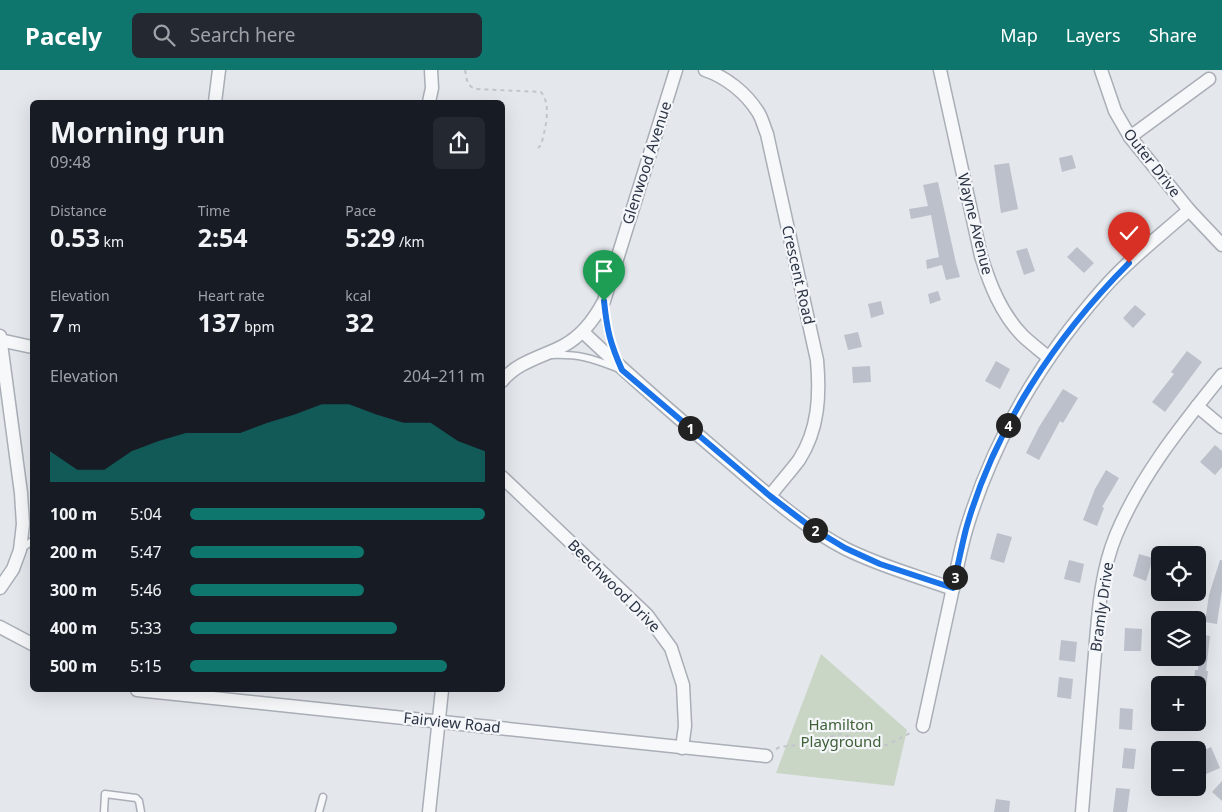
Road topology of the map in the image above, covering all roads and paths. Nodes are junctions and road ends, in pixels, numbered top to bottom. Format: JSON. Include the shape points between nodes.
{"nodes":[{"id":1,"x":219,"y":70,"type":"edge"},
{"id":2,"x":431,"y":70,"type":"edge"},
{"id":3,"x":465,"y":70,"type":"edge"},
{"id":4,"x":676,"y":70,"type":"edge"},
{"id":5,"x":705,"y":70,"type":"edge"},
{"id":6,"x":940,"y":70,"type":"edge"},
{"id":7,"x":1101,"y":70,"type":"edge"},
{"id":8,"x":1209,"y":79,"type":"dead end"},
{"id":9,"x":215,"y":100,"type":"edge"},
{"id":10,"x":429,"y":100,"type":"edge"},
{"id":11,"x":1130,"y":138,"type":"junction"},
{"id":12,"x":538,"y":148,"type":"dead end"},
{"id":13,"x":1189,"y":210,"type":"junction"},
{"id":14,"x":1222,"y":245,"type":"edge"},
{"id":15,"x":604,"y":301,"type":"junction"},
{"id":16,"x":583,"y":332,"type":"junction"},
{"id":17,"x":0,"y":336,"type":"edge"},
{"id":18,"x":0,"y":340,"type":"edge"},
{"id":19,"x":30,"y":347,"type":"edge"},
{"id":20,"x":540,"y":356,"type":"junction"},
{"id":21,"x":1048,"y":358,"type":"junction"},
{"id":22,"x":622,"y":370,"type":"junction"},
{"id":23,"x":1222,"y":375,"type":"edge"},
{"id":24,"x":505,"y":377,"type":"edge"},
{"id":25,"x":1197,"y":406,"type":"junction"},
{"id":26,"x":1222,"y":427,"type":"edge"},
{"id":27,"x":505,"y":480,"type":"edge"},
{"id":28,"x":27,"y":495,"type":"edge"},
{"id":29,"x":770,"y":496,"type":"junction"},
{"id":30,"x":30,"y":542,"type":"edge"},
{"id":31,"x":20,"y":550,"type":"junction"},
{"id":32,"x":0,"y":588,"type":"edge"},
{"id":33,"x":953,"y":588,"type":"junction"},
{"id":34,"x":0,"y":627,"type":"edge"},
{"id":35,"x":30,"y":643,"type":"edge"},
{"id":36,"x":156,"y":692,"type":"edge"},
{"id":37,"x":442,"y":692,"type":"edge"},
{"id":38,"x":438,"y":722,"type":"junction"},
{"id":39,"x":923,"y":726,"type":"joint"},
{"id":40,"x":682,"y":748,"type":"junction"},
{"id":41,"x":766,"y":756,"type":"joint"},
{"id":42,"x":323,"y":797,"type":"dead end"},
{"id":43,"x":104,"y":812,"type":"edge"},
{"id":44,"x":141,"y":812,"type":"edge"},
{"id":45,"x":320,"y":812,"type":"edge"},
{"id":46,"x":429,"y":812,"type":"edge"},
{"id":47,"x":1082,"y":812,"type":"edge"}],
"edges":[{"from":1,"to":9,"type":"street"},
{"from":2,"to":10,"type":"street"},
{"from":3,"to":12,"type":"path","via":[[467,83],[476,89],[541,92],[546,102],[546,117]]},
{"from":4,"to":15,"type":"street","name":"Glenwood Avenue"},
{"from":5,"to":29,"type":"street","name":"Crescent Road","via":[[728,81],[744,94],[758,113],[767,134],[817,360],[818,411],[810,439],[799,460]]},
{"from":6,"to":21,"type":"street","name":"Wayne Avenue","via":[[988,281],[1008,319]]},
{"from":7,"to":11,"type":"street","name":"Outer Drive","via":[[1114,111]]},
{"from":8,"to":11,"type":"street"},
{"from":11,"to":13,"type":"street","name":"Outer Drive"},
{"from":13,"to":14,"type":"street","name":"Outer Drive"},
{"from":13,"to":21,"type":"street","via":[[1103,289]]},
{"from":15,"to":16,"type":"street","name":"Glenwood Avenue"},
{"from":15,"to":22,"type":"lane","via":[[606,329]]},
{"from":16,"to":20,"type":"street","name":"Glenwood Avenue","via":[[564,346]]},
{"from":16,"to":22,"type":"street"},
{"from":17,"to":18,"type":"street"},
{"from":18,"to":19,"type":"street"},
{"from":18,"to":28,"type":"street"},
{"from":20,"to":22,"type":"lane","via":[[572,354]]},
{"from":20,"to":24,"type":"street","name":"Glenwood Avenue","via":[[523,363]]},
{"from":21,"to":33,"type":"street","via":[[1000,441],[967,528]]},
{"from":22,"to":29,"type":"street"},
{"from":23,"to":25,"type":"street","name":"Bramly Drive"},
{"from":25,"to":26,"type":"street"},
{"from":25,"to":47,"type":"street","name":"Bramly Drive","via":[[1136,493],[1116,536],[1104,573]]},
{"from":27,"to":40,"type":"street","name":"Beechwood Drive","via":[[647,615],[671,648],[684,685]]},
{"from":28,"to":31,"type":"street"},
{"from":29,"to":33,"type":"street","via":[[845,548],[880,564]]},
{"from":30,"to":31,"type":"lane"},
{"from":31,"to":32,"type":"street"},
{"from":33,"to":39,"type":"street"},
{"from":34,"to":35,"type":"street"},
{"from":36,"to":38,"type":"street","name":"Fairview Road"},
{"from":37,"to":38,"type":"street"},
{"from":38,"to":40,"type":"street","name":"Fairview Road"},
{"from":38,"to":46,"type":"street"},
{"from":39,"to":41,"type":"path","via":[[887,745],[840,734],[807,744],[780,747]]},
{"from":40,"to":41,"type":"street","name":"Fairview Road"},
{"from":42,"to":45,"type":"lane"},
{"from":43,"to":44,"type":"lane","via":[[105,794],[136,798]]}]}
